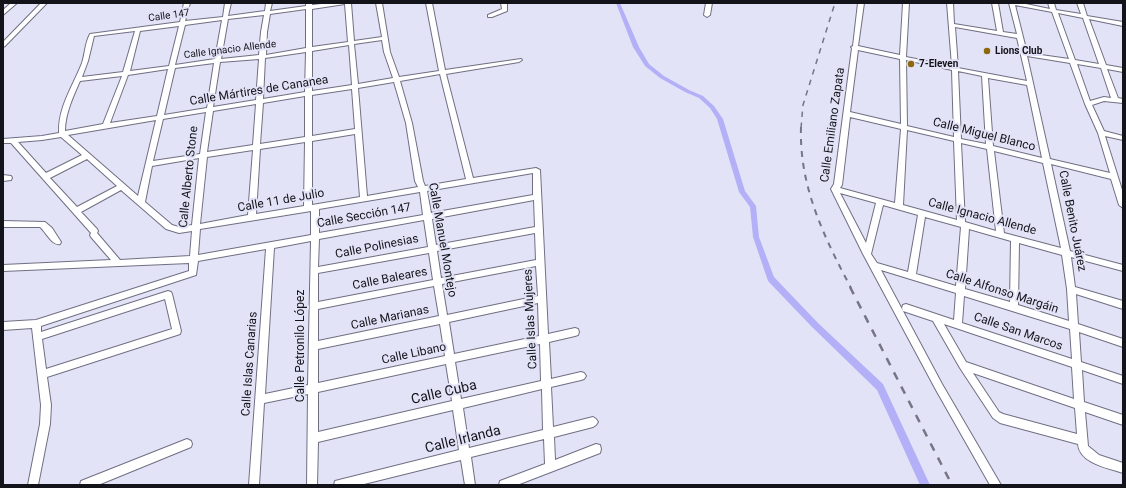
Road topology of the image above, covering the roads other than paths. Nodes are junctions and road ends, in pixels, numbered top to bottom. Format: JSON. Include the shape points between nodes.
{"nodes":[{"id":1,"x":14,"y":3,"type":"edge"},
{"id":2,"x":44,"y":3,"type":"edge"},
{"id":3,"x":187,"y":3,"type":"edge"},
{"id":4,"x":228,"y":3,"type":"edge"},
{"id":5,"x":269,"y":3,"type":"edge"},
{"id":6,"x":343,"y":3,"type":"edge"},
{"id":7,"x":348,"y":3,"type":"edge"},
{"id":8,"x":379,"y":3,"type":"edge"},
{"id":9,"x":429,"y":3,"type":"edge"},
{"id":10,"x":504,"y":3,"type":"edge"},
{"id":11,"x":709,"y":3,"type":"edge"},
{"id":12,"x":861,"y":3,"type":"edge"},
{"id":13,"x":906,"y":3,"type":"edge"},
{"id":14,"x":950,"y":3,"type":"edge"},
{"id":15,"x":995,"y":3,"type":"edge"},
{"id":16,"x":1012,"y":3,"type":"edge"},
{"id":17,"x":1051,"y":3,"type":"edge"},
{"id":18,"x":1080,"y":3,"type":"edge"},
{"id":19,"x":309,"y":5,"type":"edge"},
{"id":20,"x":1053,"y":10,"type":"junction"},
{"id":21,"x":266,"y":12,"type":"junction"},
{"id":22,"x":3,"y":14,"type":"edge"},
{"id":23,"x":707,"y":15,"type":"dead end"},
{"id":24,"x":490,"y":16,"type":"dead end"},
{"id":25,"x":1086,"y":16,"type":"junction"},
{"id":26,"x":225,"y":17,"type":"junction"},
{"id":27,"x":182,"y":23,"type":"junction"},
{"id":28,"x":1123,"y":24,"type":"edge"},
{"id":29,"x":952,"y":25,"type":"junction"},
{"id":30,"x":138,"y":29,"type":"junction"},
{"id":31,"x":1000,"y":33,"type":"junction"},
{"id":32,"x":1020,"y":37,"type":"junction"},
{"id":33,"x":384,"y":38,"type":"junction"},
{"id":34,"x":351,"y":43,"type":"junction"},
{"id":35,"x":3,"y":45,"type":"edge"},
{"id":36,"x":854,"y":47,"type":"junction"},
{"id":37,"x":308,"y":49,"type":"junction"},
{"id":38,"x":1024,"y":54,"type":"junction"},
{"id":39,"x":262,"y":56,"type":"junction"},
{"id":40,"x":904,"y":58,"type":"junction"},
{"id":41,"x":519,"y":60,"type":"dead end"},
{"id":42,"x":216,"y":61,"type":"junction"},
{"id":43,"x":1073,"y":62,"type":"junction"},
{"id":44,"x":172,"y":67,"type":"junction"},
{"id":45,"x":1104,"y":67,"type":"junction"},
{"id":46,"x":955,"y":69,"type":"junction"},
{"id":47,"x":1123,"y":70,"type":"edge"},
{"id":48,"x":126,"y":73,"type":"junction"},
{"id":49,"x":443,"y":73,"type":"junction"},
{"id":50,"x":985,"y":75,"type":"junction"},
{"id":51,"x":78,"y":80,"type":"junction"},
{"id":52,"x":397,"y":80,"type":"junction"},
{"id":53,"x":1030,"y":84,"type":"junction"},
{"id":54,"x":354,"y":87,"type":"junction"},
{"id":55,"x":308,"y":95,"type":"junction"},
{"id":56,"x":1115,"y":99,"type":"junction"},
{"id":57,"x":1123,"y":101,"type":"edge"},
{"id":58,"x":259,"y":102,"type":"junction"},
{"id":59,"x":1088,"y":104,"type":"junction"},
{"id":60,"x":209,"y":110,"type":"junction"},
{"id":61,"x":848,"y":114,"type":"junction"},
{"id":62,"x":160,"y":118,"type":"junction"},
{"id":63,"x":106,"y":126,"type":"junction"},
{"id":64,"x":904,"y":127,"type":"junction"},
{"id":65,"x":359,"y":131,"type":"junction"},
{"id":66,"x":1100,"y":133,"type":"junction"},
{"id":67,"x":62,"y":134,"type":"junction"},
{"id":68,"x":309,"y":138,"type":"junction"},
{"id":69,"x":1123,"y":138,"type":"edge"},
{"id":70,"x":958,"y":139,"type":"junction"},
{"id":71,"x":3,"y":141,"type":"edge"},
{"id":72,"x":13,"y":141,"type":"junction"},
{"id":73,"x":256,"y":147,"type":"junction"},
{"id":74,"x":990,"y":147,"type":"junction"},
{"id":75,"x":88,"y":156,"type":"junction"},
{"id":76,"x":202,"y":156,"type":"junction"},
{"id":77,"x":1047,"y":162,"type":"junction"},
{"id":78,"x":149,"y":164,"type":"junction"},
{"id":79,"x":536,"y":170,"type":"joint"},
{"id":80,"x":45,"y":177,"type":"junction"},
{"id":81,"x":1114,"y":177,"type":"junction"},
{"id":82,"x":470,"y":181,"type":"junction"},
{"id":83,"x":122,"y":186,"type":"junction"},
{"id":84,"x":423,"y":189,"type":"junction"},
{"id":85,"x":835,"y":189,"type":"junction"},
{"id":86,"x":537,"y":197,"type":"junction"},
{"id":87,"x":364,"y":199,"type":"junction"},
{"id":88,"x":141,"y":202,"type":"junction"},
{"id":89,"x":880,"y":202,"type":"junction"},
{"id":90,"x":1123,"y":205,"type":"edge"},
{"id":91,"x":899,"y":207,"type":"junction"},
{"id":92,"x":311,"y":208,"type":"junction"},
{"id":93,"x":76,"y":211,"type":"junction"},
{"id":94,"x":922,"y":213,"type":"junction"},
{"id":95,"x":428,"y":217,"type":"junction"},
{"id":96,"x":252,"y":218,"type":"junction"},
{"id":97,"x":3,"y":224,"type":"edge"},
{"id":98,"x":963,"y":225,"type":"junction"},
{"id":99,"x":195,"y":228,"type":"junction"},
{"id":100,"x":539,"y":228,"type":"junction"},
{"id":101,"x":1000,"y":235,"type":"junction"},
{"id":102,"x":314,"y":237,"type":"junction"},
{"id":103,"x":1015,"y":239,"type":"junction"},
{"id":104,"x":57,"y":242,"type":"dead end"},
{"id":105,"x":270,"y":245,"type":"junction"},
{"id":106,"x":433,"y":248,"type":"junction"},
{"id":107,"x":1066,"y":253,"type":"junction"},
{"id":108,"x":867,"y":254,"type":"junction"},
{"id":109,"x":194,"y":259,"type":"junction"},
{"id":110,"x":541,"y":262,"type":"junction"},
{"id":111,"x":118,"y":263,"type":"junction"},
{"id":112,"x":874,"y":264,"type":"junction"},
{"id":113,"x":3,"y":268,"type":"edge"},
{"id":114,"x":1123,"y":268,"type":"edge"},
{"id":115,"x":314,"y":271,"type":"junction"},
{"id":116,"x":912,"y":275,"type":"junction"},
{"id":117,"x":438,"y":282,"type":"junction"},
{"id":118,"x":1071,"y":289,"type":"junction"},
{"id":119,"x":962,"y":292,"type":"junction"},
{"id":120,"x":542,"y":299,"type":"junction"},
{"id":121,"x":1123,"y":305,"type":"edge"},
{"id":122,"x":314,"y":306,"type":"junction"},
{"id":123,"x":1014,"y":307,"type":"junction"},
{"id":124,"x":906,"y":308,"type":"dead end"},
{"id":125,"x":936,"y":318,"type":"junction"},
{"id":126,"x":444,"y":319,"type":"junction"},
{"id":127,"x":36,"y":324,"type":"junction"},
{"id":128,"x":958,"y":324,"type":"junction"},
{"id":129,"x":3,"y":326,"type":"edge"},
{"id":130,"x":1074,"y":328,"type":"junction"},
{"id":131,"x":575,"y":332,"type":"dead end"},
{"id":132,"x":37,"y":337,"type":"junction"},
{"id":133,"x":544,"y":338,"type":"junction"},
{"id":134,"x":1123,"y":343,"type":"edge"},
{"id":135,"x":313,"y":346,"type":"junction"},
{"id":136,"x":450,"y":358,"type":"junction"},
{"id":137,"x":963,"y":365,"type":"junction"},
{"id":138,"x":1076,"y":365,"type":"junction"},
{"id":139,"x":42,"y":375,"type":"junction"},
{"id":140,"x":581,"y":376,"type":"dead end"},
{"id":141,"x":1123,"y":380,"type":"edge"},
{"id":142,"x":546,"y":384,"type":"junction"},
{"id":143,"x":313,"y":388,"type":"junction"},
{"id":144,"x":259,"y":400,"type":"junction"},
{"id":145,"x":458,"y":405,"type":"junction"},
{"id":146,"x":1081,"y":405,"type":"junction"},
{"id":147,"x":1123,"y":420,"type":"edge"},
{"id":148,"x":594,"y":422,"type":"dead end"},
{"id":149,"x":548,"y":433,"type":"junction"},
{"id":150,"x":313,"y":438,"type":"junction"},
{"id":151,"x":187,"y":444,"type":"dead end"},
{"id":152,"x":1082,"y":444,"type":"junction"},
{"id":153,"x":596,"y":449,"type":"dead end"},
{"id":154,"x":466,"y":454,"type":"junction"},
{"id":155,"x":550,"y":467,"type":"junction"},
{"id":156,"x":1123,"y":468,"type":"edge"},
{"id":157,"x":33,"y":485,"type":"edge"},
{"id":158,"x":85,"y":485,"type":"edge"},
{"id":159,"x":254,"y":485,"type":"edge"},
{"id":160,"x":312,"y":485,"type":"edge"},
{"id":161,"x":339,"y":485,"type":"edge"},
{"id":162,"x":470,"y":485,"type":"edge"},
{"id":163,"x":504,"y":485,"type":"edge"},
{"id":164,"x":996,"y":485,"type":"edge"}],
"edges":[{"from":1,"to":22,"type":"street"},
{"from":2,"to":35,"type":"street"},
{"from":3,"to":27,"type":"street"},
{"from":4,"to":26,"type":"street","name":"Calle Alberto Stone"},
{"from":5,"to":21,"type":"street"},
{"from":6,"to":19,"type":"street","name":"Calle 147"},
{"from":7,"to":34,"type":"street"},
{"from":8,"to":33,"type":"street","name":"Calle Manuel Montejo"},
{"from":9,"to":49,"type":"street"},
{"from":10,"to":24,"type":"street","via":[[504,11]]},
{"from":11,"to":23,"type":"street"},
{"from":12,"to":36,"type":"street","name":"Calle Emiliano Zapata"},
{"from":13,"to":40,"type":"street"},
{"from":14,"to":29,"type":"street"},
{"from":15,"to":31,"type":"street"},
{"from":16,"to":20,"type":"street"},
{"from":16,"to":32,"type":"street","name":"Calle Benito Juárez"},
{"from":17,"to":20,"type":"street"},
{"from":18,"to":25,"type":"street"},
{"from":19,"to":21,"type":"street","name":"Calle 147"},
{"from":19,"to":37,"type":"street","name":"Calle Petronilo López"},
{"from":20,"to":25,"type":"street"},
{"from":20,"to":43,"type":"street"},
{"from":21,"to":26,"type":"street","name":"Calle 147"},
{"from":21,"to":39,"type":"street"},
{"from":25,"to":28,"type":"street"},
{"from":25,"to":45,"type":"street"},
{"from":26,"to":27,"type":"street","name":"Calle 147"},
{"from":26,"to":42,"type":"street","name":"Calle Alberto Stone"},
{"from":27,"to":30,"type":"street","name":"Calle 147"},
{"from":27,"to":44,"type":"street"},
{"from":29,"to":31,"type":"street"},
{"from":29,"to":46,"type":"street"},
{"from":30,"to":48,"type":"street"},
{"from":30,"to":51,"type":"street","name":"Calle 147","via":[[92,35],[88,55]]},
{"from":31,"to":32,"type":"street"},
{"from":32,"to":38,"type":"street","name":"Calle Benito Juárez"},
{"from":33,"to":34,"type":"street","name":"Calle Ignacio Allende"},
{"from":33,"to":52,"type":"street","name":"Calle Manuel Montejo","via":[[386,52]]},
{"from":34,"to":37,"type":"street","name":"Calle Ignacio Allende"},
{"from":34,"to":54,"type":"street"},
{"from":36,"to":40,"type":"street"},
{"from":36,"to":61,"type":"street","name":"Calle Emiliano Zapata"},
{"from":37,"to":39,"type":"street","name":"Calle Ignacio Allende"},
{"from":37,"to":55,"type":"street","name":"Calle Petronilo López"},
{"from":38,"to":43,"type":"street"},
{"from":38,"to":53,"type":"street","name":"Calle Benito Juárez"},
{"from":39,"to":42,"type":"street","name":"Calle Ignacio Allende"},
{"from":39,"to":58,"type":"street"},
{"from":40,"to":46,"type":"street"},
{"from":40,"to":64,"type":"street"},
{"from":41,"to":49,"type":"street","name":"Calle Mártires de Cananea"},
{"from":42,"to":44,"type":"street","name":"Calle Ignacio Allende"},
{"from":42,"to":60,"type":"street","name":"Calle Alberto Stone"},
{"from":43,"to":45,"type":"street"},
{"from":43,"to":59,"type":"street"},
{"from":44,"to":48,"type":"street","name":"Calle Ignacio Allende"},
{"from":44,"to":62,"type":"street"},
{"from":45,"to":47,"type":"street"},
{"from":45,"to":56,"type":"street"},
{"from":46,"to":50,"type":"street"},
{"from":46,"to":70,"type":"street"},
{"from":48,"to":51,"type":"street","name":"Calle Ignacio Allende"},
{"from":48,"to":63,"type":"street"},
{"from":49,"to":52,"type":"street","name":"Calle Mártires de Cananea"},
{"from":49,"to":82,"type":"street"},
{"from":50,"to":53,"type":"street"},
{"from":50,"to":74,"type":"street"},
{"from":51,"to":67,"type":"street","via":[[63,119]]},
{"from":52,"to":54,"type":"street","name":"Calle Mártires de Cananea"},
{"from":52,"to":84,"type":"street","name":"Calle Manuel Montejo","via":[[409,123],[419,181]]},
{"from":53,"to":77,"type":"street","name":"Calle Benito Juárez"},
{"from":54,"to":55,"type":"street","name":"Calle Mártires de Cananea"},
{"from":54,"to":65,"type":"street"},
{"from":55,"to":58,"type":"street","name":"Calle Mártires de Cananea"},
{"from":55,"to":68,"type":"street","name":"Calle Petronilo López"},
{"from":56,"to":57,"type":"street"},
{"from":56,"to":59,"type":"street","via":[[1104,99]]},
{"from":58,"to":60,"type":"street","name":"Calle Mártires de Cananea"},
{"from":58,"to":73,"type":"street"},
{"from":59,"to":66,"type":"street"},
{"from":60,"to":62,"type":"street","name":"Calle Mártires de Cananea"},
{"from":60,"to":76,"type":"street","name":"Calle Alberto Stone"},
{"from":61,"to":64,"type":"street","name":"Calle Miguel Blanco"},
{"from":61,"to":85,"type":"street","name":"Calle Emiliano Zapata","via":[[838,185]]},
{"from":62,"to":63,"type":"street","name":"Calle Mártires de Cananea"},
{"from":62,"to":78,"type":"street"},
{"from":63,"to":67,"type":"street","name":"Calle Mártires de Cananea"},
{"from":64,"to":70,"type":"street","name":"Calle Miguel Blanco"},
{"from":64,"to":91,"type":"street"},
{"from":65,"to":68,"type":"street"},
{"from":65,"to":87,"type":"street"},
{"from":66,"to":69,"type":"street"},
{"from":66,"to":81,"type":"street"},
{"from":67,"to":72,"type":"street","name":"Calle Mártires de Cananea"},
{"from":67,"to":75,"type":"street","name":"Calle 11 de Julio"},
{"from":68,"to":73,"type":"street"},
{"from":68,"to":92,"type":"street","name":"Calle Petronilo López"},
{"from":70,"to":74,"type":"street","name":"Calle Miguel Blanco"},
{"from":70,"to":98,"type":"street"},
{"from":71,"to":72,"type":"street","name":"Calle Mártires de Cananea"},
{"from":72,"to":80,"type":"street"},
{"from":73,"to":76,"type":"street"},
{"from":73,"to":96,"type":"street"},
{"from":74,"to":77,"type":"street","name":"Calle Miguel Blanco"},
{"from":74,"to":101,"type":"street"},
{"from":75,"to":80,"type":"street"},
{"from":75,"to":83,"type":"street","name":"Calle 11 de Julio"},
{"from":76,"to":78,"type":"street"},
{"from":76,"to":99,"type":"street","name":"Calle Alberto Stone"},
{"from":77,"to":81,"type":"street","name":"Calle Miguel Blanco"},
{"from":77,"to":107,"type":"street","name":"Calle Benito Juárez"},
{"from":78,"to":88,"type":"street"},
{"from":79,"to":82,"type":"street","name":"Calle 11 de Julio"},
{"from":79,"to":86,"type":"street","name":"Calle Islas Mujeres"},
{"from":80,"to":93,"type":"street"},
{"from":81,"to":90,"type":"street"},
{"from":82,"to":84,"type":"street","name":"Calle 11 de Julio"},
{"from":83,"to":88,"type":"street","name":"Calle 11 de Julio"},
{"from":83,"to":93,"type":"street"},
{"from":84,"to":87,"type":"street","name":"Calle 11 de Julio"},
{"from":84,"to":95,"type":"street","name":"Calle Manuel Montejo"},
{"from":85,"to":89,"type":"street","name":"Calle Ignacio Allende"},
{"from":85,"to":108,"type":"street","name":"Calle Emiliano Zapata"},
{"from":86,"to":95,"type":"street","name":"Calle Sección 147"},
{"from":86,"to":100,"type":"street","name":"Calle Islas Mujeres"},
{"from":87,"to":92,"type":"street","name":"Calle 11 de Julio"},
{"from":88,"to":99,"type":"street","name":"Calle 11 de Julio","via":[[169,227],[179,230]]},
{"from":89,"to":91,"type":"street","name":"Calle Ignacio Allende"},
{"from":89,"to":108,"type":"street"},
{"from":91,"to":94,"type":"street","name":"Calle Ignacio Allende"},
{"from":92,"to":96,"type":"street","name":"Calle 11 de Julio"},
{"from":92,"to":102,"type":"street","name":"Calle Petronilo López"},
{"from":93,"to":111,"type":"street"},
{"from":94,"to":98,"type":"street","name":"Calle Ignacio Allende"},
{"from":94,"to":116,"type":"street"},
{"from":95,"to":102,"type":"street","name":"Calle Sección 147"},
{"from":95,"to":106,"type":"street","name":"Calle Manuel Montejo"},
{"from":96,"to":99,"type":"street","name":"Calle 11 de Julio"},
{"from":97,"to":104,"type":"street","via":[[42,224]]},
{"from":98,"to":101,"type":"street","name":"Calle Ignacio Allende"},
{"from":98,"to":119,"type":"street"},
{"from":99,"to":109,"type":"street","name":"Calle Alberto Stone"},
{"from":100,"to":106,"type":"street","name":"Calle Polinesias"},
{"from":100,"to":110,"type":"street","name":"Calle Islas Mujeres"},
{"from":101,"to":103,"type":"street","name":"Calle Ignacio Allende"},
{"from":102,"to":105,"type":"street","name":"Calle Sección 147"},
{"from":102,"to":115,"type":"street","name":"Calle Petronilo López"},
{"from":103,"to":107,"type":"street","name":"Calle Ignacio Allende"},
{"from":103,"to":123,"type":"street"},
{"from":105,"to":109,"type":"street","name":"Calle Sección 147"},
{"from":105,"to":144,"type":"street","name":"Calle Islas Canarias"},
{"from":106,"to":115,"type":"street","name":"Calle Polinesias"},
{"from":106,"to":117,"type":"street","name":"Calle Manuel Montejo"},
{"from":107,"to":114,"type":"street","name":"Calle Ignacio Allende"},
{"from":107,"to":118,"type":"street","name":"Calle Benito Juárez"},
{"from":108,"to":112,"type":"street","name":"Calle Emiliano Zapata"},
{"from":109,"to":111,"type":"street","name":"Calle Sección 147"},
{"from":109,"to":127,"type":"street","name":"Calle Alberto Stone","via":[[194,273],[189,276]]},
{"from":110,"to":117,"type":"street","name":"Calle Baleares"},
{"from":110,"to":120,"type":"street","name":"Calle Islas Mujeres"},
{"from":111,"to":113,"type":"street","name":"Calle Sección 147"},
{"from":112,"to":116,"type":"street","name":"Calle Alfonso Margáin"},
{"from":112,"to":164,"type":"street","name":"Calle Emiliano Zapata","via":[[939,387]]},
{"from":115,"to":122,"type":"street","name":"Calle Petronilo López"},
{"from":116,"to":119,"type":"street","name":"Calle Alfonso Margáin"},
{"from":117,"to":122,"type":"street","name":"Calle Baleares"},
{"from":117,"to":126,"type":"street","name":"Calle Manuel Montejo"},
{"from":118,"to":121,"type":"street"},
{"from":118,"to":130,"type":"street","name":"Calle Benito Juárez"},
{"from":119,"to":123,"type":"street","name":"Calle Alfonso Margáin"},
{"from":119,"to":128,"type":"street"},
{"from":120,"to":126,"type":"street","name":"Calle Marianas"},
{"from":120,"to":133,"type":"street","name":"Calle Islas Mujeres"},
{"from":122,"to":135,"type":"street","name":"Calle Petronilo López"},
{"from":123,"to":130,"type":"street","name":"Calle Alfonso Margáin"},
{"from":124,"to":125,"type":"street","name":"Calle San Marcos"},
{"from":125,"to":128,"type":"street","name":"Calle San Marcos"},
{"from":125,"to":137,"type":"street"},
{"from":126,"to":135,"type":"street","name":"Calle Marianas"},
{"from":126,"to":136,"type":"street","name":"Calle Manuel Montejo"},
{"from":127,"to":129,"type":"street"},
{"from":127,"to":132,"type":"street"},
{"from":128,"to":138,"type":"street","name":"Calle San Marcos"},
{"from":130,"to":134,"type":"street","name":"Calle Alfonso Margáin"},
{"from":130,"to":138,"type":"street","name":"Calle Benito Juárez"},
{"from":131,"to":133,"type":"street","name":"Calle Libano"},
{"from":132,"to":139,"type":"street"},
{"from":132,"to":139,"type":"street","via":[[168,294],[176,331]]},
{"from":133,"to":136,"type":"street","name":"Calle Libano"},
{"from":133,"to":142,"type":"street","name":"Calle Islas Mujeres"},
{"from":135,"to":143,"type":"street","name":"Calle Petronilo López"},
{"from":136,"to":143,"type":"street","name":"Calle Libano"},
{"from":136,"to":145,"type":"street","name":"Calle Manuel Montejo"},
{"from":137,"to":146,"type":"street"},
{"from":137,"to":152,"type":"street","via":[[998,417]]},
{"from":138,"to":141,"type":"street","name":"Calle San Marcos"},
{"from":138,"to":146,"type":"street","name":"Calle Benito Juárez"},
{"from":139,"to":157,"type":"street","via":[[46,405],[45,424]]},
{"from":140,"to":142,"type":"street","name":"Calle Cuba"},
{"from":142,"to":145,"type":"street","name":"Calle Cuba"},
{"from":142,"to":149,"type":"street","name":"Calle Islas Mujeres"},
{"from":143,"to":144,"type":"street","name":"Calle Libano"},
{"from":143,"to":150,"type":"street","name":"Calle Petronilo López"},
{"from":144,"to":159,"type":"street","name":"Calle Islas Canarias"},
{"from":145,"to":150,"type":"street","name":"Calle Cuba"},
{"from":145,"to":154,"type":"street","name":"Calle Manuel Montejo"},
{"from":146,"to":147,"type":"street"},
{"from":146,"to":152,"type":"street","name":"Calle Benito Juárez"},
{"from":148,"to":149,"type":"street","name":"Calle Irlanda"},
{"from":149,"to":154,"type":"street","name":"Calle Irlanda"},
{"from":149,"to":155,"type":"street","name":"Calle Islas Mujeres"},
{"from":150,"to":160,"type":"street","name":"Calle Petronilo López"},
{"from":151,"to":158,"type":"street"},
{"from":152,"to":156,"type":"street","via":[[1093,457]]},
{"from":153,"to":155,"type":"street"},
{"from":154,"to":161,"type":"street","name":"Calle Irlanda"},
{"from":154,"to":162,"type":"street","name":"Calle Manuel Montejo"},
{"from":155,"to":163,"type":"street"}]}
